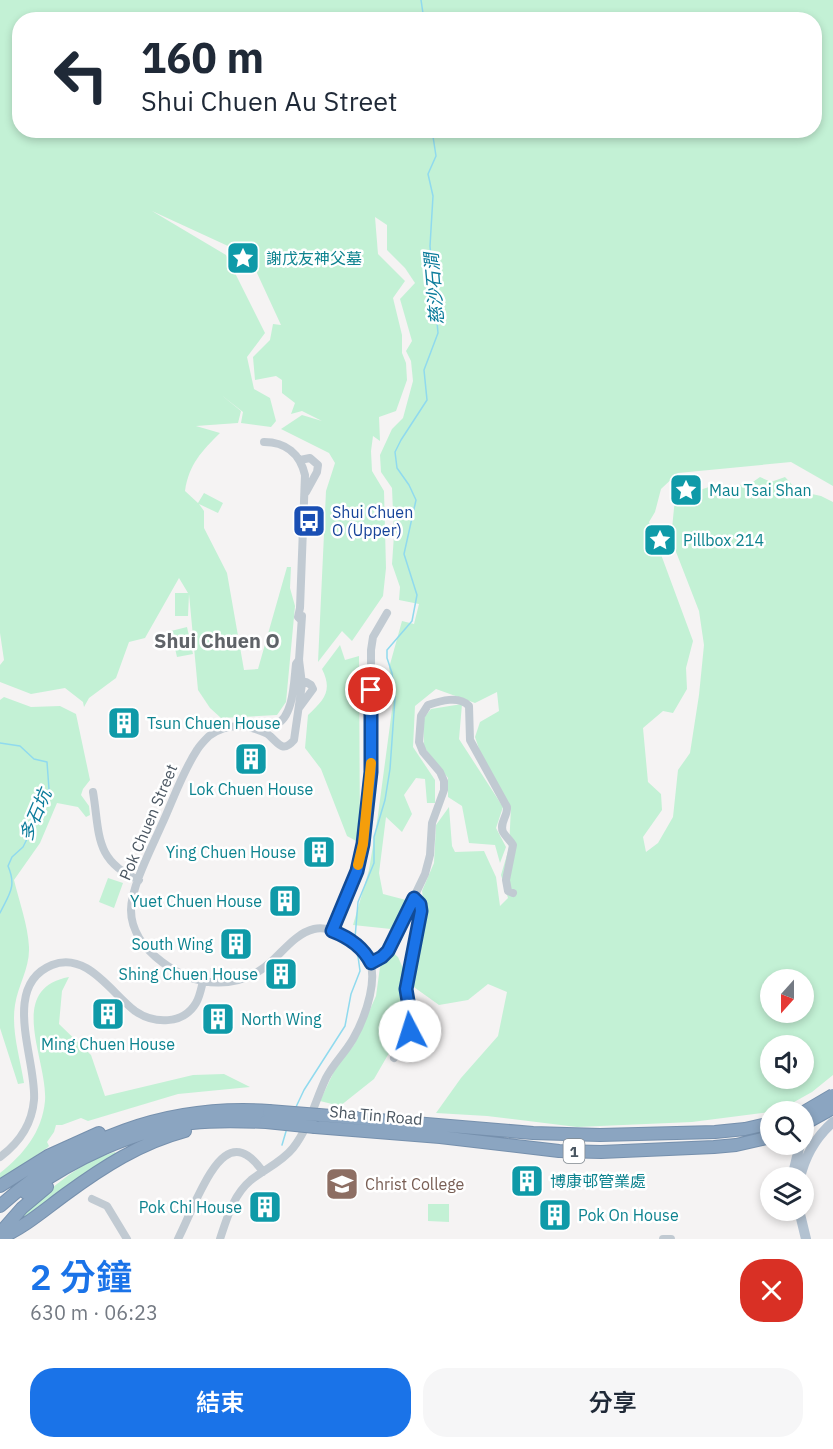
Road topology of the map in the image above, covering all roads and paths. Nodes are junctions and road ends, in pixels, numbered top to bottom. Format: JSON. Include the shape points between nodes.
{"nodes":[{"id":1,"x":264,"y":442,"type":"dead end"},
{"id":2,"x":300,"y":460,"type":"junction"},
{"id":3,"x":305,"y":494,"type":"junction"},
{"id":4,"x":387,"y":613,"type":"dead end"},
{"id":5,"x":299,"y":660,"type":"junction"},
{"id":6,"x":302,"y":684,"type":"junction"},
{"id":7,"x":293,"y":693,"type":"junction"},
{"id":8,"x":277,"y":723,"type":"junction"},
{"id":9,"x":246,"y":726,"type":"junction"},
{"id":10,"x":296,"y":732,"type":"junction"},
{"id":11,"x":271,"y":737,"type":"junction"},
{"id":12,"x":93,"y":792,"type":"dead end"},
{"id":13,"x":139,"y":880,"type":"junction"},
{"id":14,"x":513,"y":893,"type":"dead end"},
{"id":15,"x":414,"y":898,"type":"junction"},
{"id":16,"x":332,"y":931,"type":"junction"},
{"id":17,"x":371,"y":963,"type":"junction"},
{"id":18,"x":203,"y":981,"type":"junction"},
{"id":19,"x":394,"y":1059,"type":"dead end"},
{"id":20,"x":833,"y":1094,"type":"edge"},
{"id":21,"x":814,"y":1106,"type":"edge"},
{"id":22,"x":833,"y":1108,"type":"edge"},
{"id":23,"x":814,"y":1114,"type":"edge"},
{"id":24,"x":172,"y":1116,"type":"junction"},
{"id":25,"x":268,"y":1117,"type":"junction"},
{"id":26,"x":814,"y":1118,"type":"edge"},
{"id":27,"x":317,"y":1121,"type":"junction"},
{"id":28,"x":234,"y":1122,"type":"junction"},
{"id":29,"x":833,"y":1122,"type":"edge"},
{"id":30,"x":760,"y":1126,"type":"edge"},
{"id":31,"x":760,"y":1140,"type":"edge"},
{"id":32,"x":0,"y":1157,"type":"edge"},
{"id":33,"x":76,"y":1164,"type":"junction"},
{"id":34,"x":804,"y":1167,"type":"edge"},
{"id":35,"x":262,"y":1173,"type":"junction"},
{"id":36,"x":23,"y":1185,"type":"junction"},
{"id":37,"x":0,"y":1186,"type":"edge"},
{"id":38,"x":0,"y":1198,"type":"edge"},
{"id":39,"x":92,"y":1199,"type":"dead end"},
{"id":40,"x":0,"y":1206,"type":"edge"},
{"id":41,"x":0,"y":1215,"type":"edge"},
{"id":42,"x":795,"y":1221,"type":"edge"},
{"id":43,"x":802,"y":1221,"type":"edge"},
{"id":44,"x":0,"y":1233,"type":"edge"},
{"id":45,"x":0,"y":1238,"type":"edge"},
{"id":46,"x":127,"y":1239,"type":"edge"},
{"id":47,"x":178,"y":1239,"type":"edge"},
{"id":48,"x":220,"y":1239,"type":"edge"},
{"id":49,"x":663,"y":1239,"type":"edge"},
{"id":50,"x":671,"y":1239,"type":"edge"},
{"id":51,"x":799,"y":1239,"type":"edge"},
{"id":52,"x":806,"y":1239,"type":"edge"}],
"edges":[{"from":1,"to":2,"type":"street","via":[[287,447]]},
{"from":2,"to":3,"type":"street"},
{"from":2,"to":3,"type":"street","via":[[310,458],[318,465]]},
{"from":3,"to":5,"type":"street"},
{"from":4,"to":16,"type":"street","via":[[373,637],[371,772],[363,844],[357,871]]},
{"from":5,"to":6,"type":"street"},
{"from":5,"to":7,"type":"street"},
{"from":6,"to":7,"type":"street"},
{"from":6,"to":10,"type":"street"},
{"from":7,"to":8,"type":"street","via":[[287,711]]},
{"from":8,"to":9,"type":"street","name":"Pok Chuen Street"},
{"from":8,"to":10,"type":"street","via":[[290,723]]},
{"from":8,"to":11,"type":"street"},
{"from":9,"to":11,"type":"street"},
{"from":9,"to":13,"type":"street","name":"Pok Chuen Street","via":[[219,729],[198,747]]},
{"from":10,"to":11,"type":"street","via":[[286,746],[278,745]]},
{"from":12,"to":13,"type":"street","via":[[105,855],[120,872]]},
{"from":13,"to":18,"type":"street","name":"Pok Chuen Street","via":[[131,915],[141,940],[170,967]]},
{"from":14,"to":15,"type":"street","via":[[506,884],[513,845],[502,827],[507,807],[470,742],[469,706],[457,699],[428,705],[420,720],[421,747],[441,772],[444,787],[432,823],[428,865]]},
{"from":15,"to":17,"type":"street","via":[[388,951]]},
{"from":15,"to":19,"type":"street","via":[[421,911],[406,989],[411,1025]]},
{"from":16,"to":17,"type":"street","name":"Pok Chuen Street","via":[[363,950]]},
{"from":16,"to":18,"type":"street","name":"Pok Chuen Street","via":[[315,929],[301,935],[247,978]]},
{"from":17,"to":35,"type":"street","via":[[372,985],[354,1038],[329,1072],[295,1146]]},
{"from":18,"to":32,"type":"street","via":[[197,1001],[187,1013],[172,1020],[160,1020],[136,1011],[99,977],[77,964],[63,962],[39,973],[23,1002],[33,1106],[22,1136]]},
{"from":20,"to":21,"type":"highway","bridge":true},
{"from":20,"to":23,"type":"main road"},
{"from":22,"to":26,"type":"highway","bridge":true},
{"from":24,"to":25,"type":"highway","name":"Sha Tin Road","number":"1","via":[[214,1110]]},
{"from":24,"to":36,"type":"highway","name":"Sha Tin Road","number":"1","via":[[101,1140]]},
{"from":24,"to":37,"type":"highway","via":[[124,1124],[78,1141]]},
{"from":25,"to":27,"type":"highway","name":"Sha Tin Road","number":"1","bridge":true},
{"from":25,"to":28,"type":"highway","name":"Sha Tin Road","number":"1"},
{"from":27,"to":30,"type":"highway","name":"Sha Tin Road","number":"1","via":[[600,1136],[715,1132]]},
{"from":27,"to":31,"type":"highway","name":"Sha Tin Road","number":"1","via":[[601,1152],[714,1148]]},
{"from":28,"to":33,"type":"highway","name":"Sha Tin Road","number":"1","via":[[192,1123],[149,1132]]},
{"from":28,"to":45,"type":"highway","via":[[176,1134],[137,1148]]},
{"from":29,"to":34,"type":"main road","via":[[809,1151]]},
{"from":33,"to":41,"type":"highway","name":"Sha Tin Road","number":"1","via":[[28,1191]]},
{"from":33,"to":44,"type":"highway"},
{"from":35,"to":47,"type":"street","via":[[243,1154],[219,1159]]},
{"from":35,"to":48,"type":"street","via":[[237,1196]]},
{"from":36,"to":38,"type":"highway"},
{"from":36,"to":40,"type":"highway","name":"Sha Tin Road","number":"1"},
{"from":39,"to":46,"type":"street","via":[[106,1206]]},
{"from":42,"to":51,"type":"main road"},
{"from":43,"to":52,"type":"main road"},
{"from":49,"to":50,"type":"street"}]}
